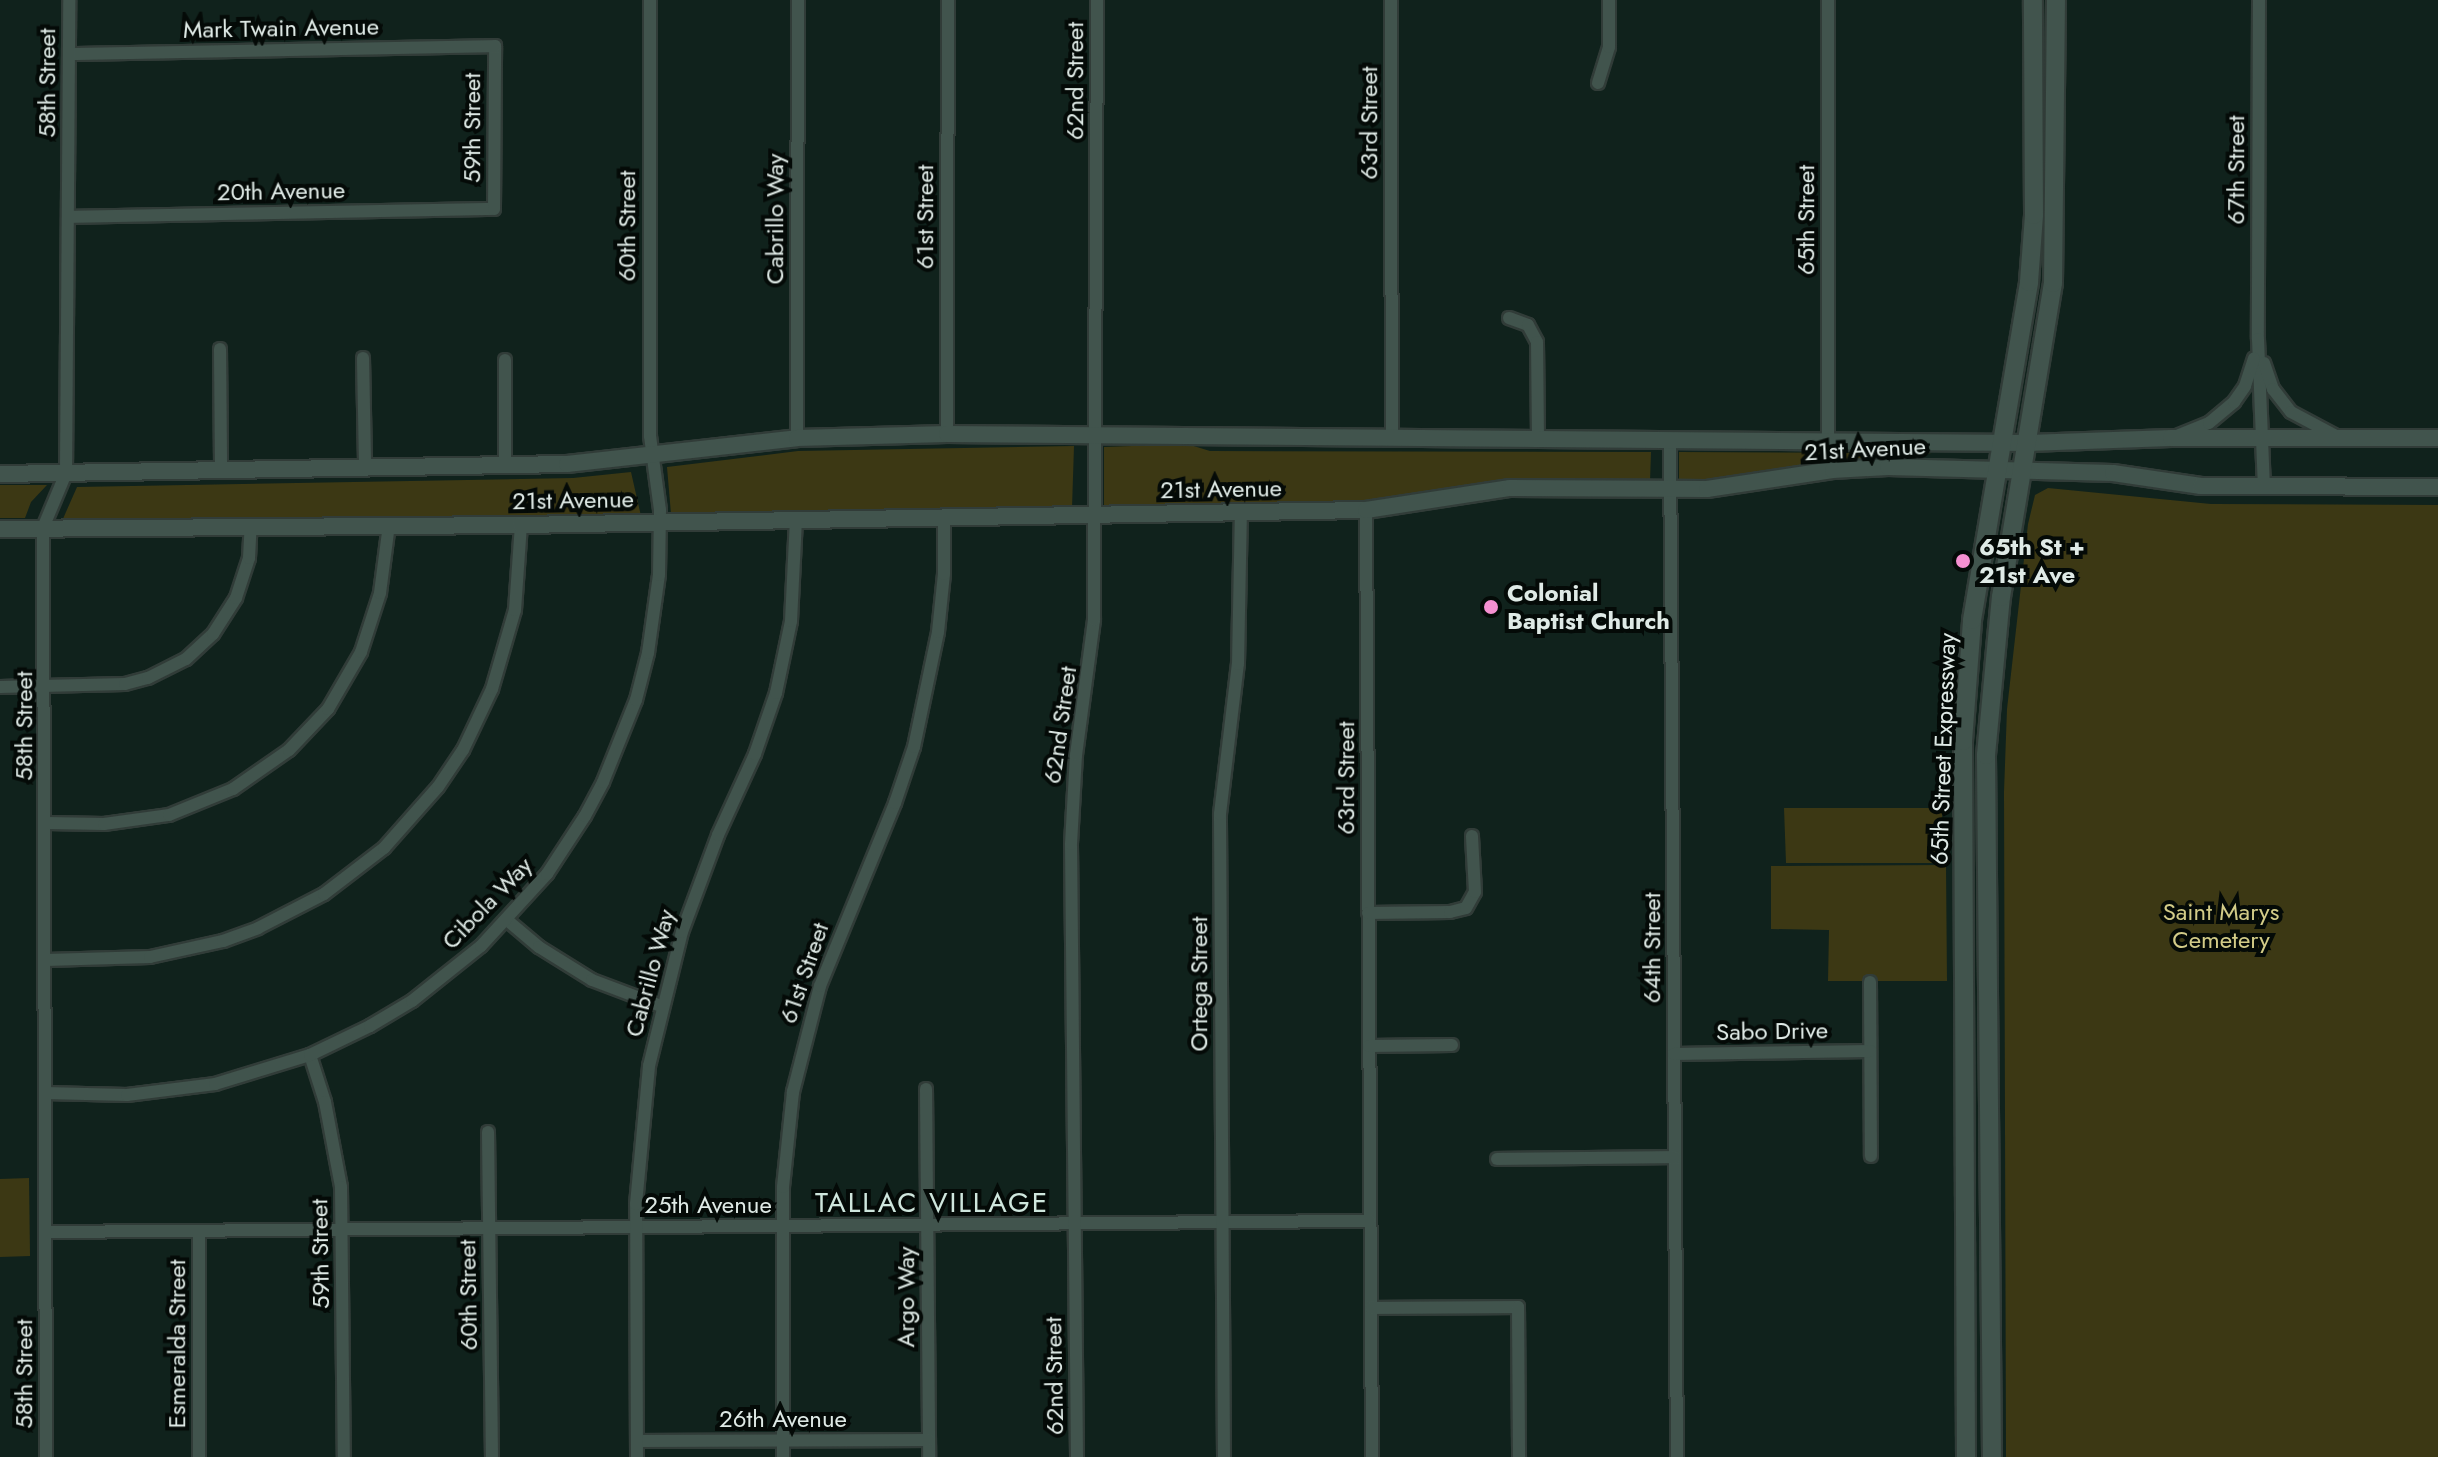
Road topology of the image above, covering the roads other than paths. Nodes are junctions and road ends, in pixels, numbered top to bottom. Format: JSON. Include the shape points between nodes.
{"nodes":[{"id":1,"x":69,"y":0,"type":"edge"},
{"id":2,"x":650,"y":0,"type":"edge"},
{"id":3,"x":798,"y":0,"type":"edge"},
{"id":4,"x":948,"y":0,"type":"edge"},
{"id":5,"x":1097,"y":0,"type":"edge"},
{"id":6,"x":1391,"y":0,"type":"edge"},
{"id":7,"x":1609,"y":0,"type":"edge"},
{"id":8,"x":1828,"y":0,"type":"edge"},
{"id":9,"x":2033,"y":0,"type":"edge"},
{"id":10,"x":2056,"y":0,"type":"edge"},
{"id":11,"x":2259,"y":0,"type":"edge"},
{"id":12,"x":495,"y":46,"type":"joint"},
{"id":13,"x":69,"y":54,"type":"junction"},
{"id":14,"x":1598,"y":83,"type":"dead end"},
{"id":15,"x":494,"y":209,"type":"joint"},
{"id":16,"x":69,"y":217,"type":"junction"},
{"id":17,"x":1509,"y":318,"type":"dead end"},
{"id":18,"x":2258,"y":339,"type":"junction"},
{"id":19,"x":220,"y":349,"type":"dead end"},
{"id":20,"x":363,"y":358,"type":"dead end"},
{"id":21,"x":505,"y":360,"type":"dead end"},
{"id":22,"x":947,"y":434,"type":"junction"},
{"id":23,"x":1096,"y":434,"type":"junction"},
{"id":24,"x":797,"y":438,"type":"junction"},
{"id":25,"x":1392,"y":438,"type":"junction"},
{"id":26,"x":2171,"y":438,"type":"junction"},
{"id":27,"x":2262,"y":438,"type":"junction"},
{"id":28,"x":2345,"y":438,"type":"junction"},
{"id":29,"x":2438,"y":438,"type":"edge"},
{"id":30,"x":1538,"y":440,"type":"junction"},
{"id":31,"x":1670,"y":440,"type":"junction"},
{"id":32,"x":1828,"y":440,"type":"junction"},
{"id":33,"x":2002,"y":442,"type":"junction"},
{"id":34,"x":2028,"y":443,"type":"junction"},
{"id":35,"x":651,"y":453,"type":"junction"},
{"id":36,"x":505,"y":464,"type":"junction"},
{"id":37,"x":365,"y":467,"type":"junction"},
{"id":38,"x":221,"y":470,"type":"junction"},
{"id":39,"x":2023,"y":471,"type":"junction"},
{"id":40,"x":1997,"y":472,"type":"junction"},
{"id":41,"x":66,"y":473,"type":"junction"},
{"id":42,"x":0,"y":474,"type":"edge"},
{"id":43,"x":2438,"y":487,"type":"edge"},
{"id":44,"x":2264,"y":488,"type":"junction"},
{"id":45,"x":1671,"y":490,"type":"junction"},
{"id":46,"x":1366,"y":510,"type":"junction"},
{"id":47,"x":1241,"y":513,"type":"junction"},
{"id":48,"x":1094,"y":515,"type":"junction"},
{"id":49,"x":944,"y":517,"type":"junction"},
{"id":50,"x":796,"y":518,"type":"junction"},
{"id":51,"x":661,"y":522,"type":"junction"},
{"id":52,"x":251,"y":525,"type":"junction"},
{"id":53,"x":389,"y":525,"type":"junction"},
{"id":54,"x":521,"y":525,"type":"junction"},
{"id":55,"x":43,"y":528,"type":"junction"},
{"id":56,"x":0,"y":529,"type":"edge"},
{"id":57,"x":0,"y":687,"type":"edge"},
{"id":58,"x":46,"y":687,"type":"junction"},
{"id":59,"x":47,"y":823,"type":"junction"},
{"id":60,"x":1472,"y":836,"type":"dead end"},
{"id":61,"x":1368,"y":913,"type":"junction"},
{"id":62,"x":507,"y":920,"type":"junction"},
{"id":63,"x":46,"y":960,"type":"junction"},
{"id":64,"x":1870,"y":982,"type":"dead end"},
{"id":65,"x":661,"y":1006,"type":"junction"},
{"id":66,"x":1452,"y":1045,"type":"dead end"},
{"id":67,"x":1369,"y":1046,"type":"junction"},
{"id":68,"x":1870,"y":1051,"type":"junction"},
{"id":69,"x":1674,"y":1054,"type":"junction"},
{"id":70,"x":310,"y":1055,"type":"junction"},
{"id":71,"x":926,"y":1089,"type":"dead end"},
{"id":72,"x":45,"y":1093,"type":"junction"},
{"id":73,"x":488,"y":1132,"type":"dead end"},
{"id":74,"x":1871,"y":1156,"type":"dead end"},
{"id":75,"x":1675,"y":1157,"type":"junction"},
{"id":76,"x":1497,"y":1159,"type":"dead end"},
{"id":77,"x":1370,"y":1221,"type":"junction"},
{"id":78,"x":1222,"y":1223,"type":"junction"},
{"id":79,"x":1074,"y":1224,"type":"junction"},
{"id":80,"x":927,"y":1225,"type":"junction"},
{"id":81,"x":781,"y":1227,"type":"junction"},
{"id":82,"x":635,"y":1228,"type":"junction"},
{"id":83,"x":489,"y":1229,"type":"junction"},
{"id":84,"x":343,"y":1231,"type":"junction"},
{"id":85,"x":46,"y":1232,"type":"junction"},
{"id":86,"x":199,"y":1232,"type":"junction"},
{"id":87,"x":1371,"y":1308,"type":"junction"},
{"id":88,"x":929,"y":1440,"type":"junction"},
{"id":89,"x":637,"y":1441,"type":"junction"},
{"id":90,"x":783,"y":1441,"type":"junction"},
{"id":91,"x":46,"y":1457,"type":"edge"},
{"id":92,"x":199,"y":1457,"type":"edge"},
{"id":93,"x":344,"y":1457,"type":"edge"},
{"id":94,"x":492,"y":1457,"type":"edge"},
{"id":95,"x":637,"y":1457,"type":"edge"},
{"id":96,"x":783,"y":1457,"type":"edge"},
{"id":97,"x":929,"y":1457,"type":"edge"},
{"id":98,"x":1077,"y":1457,"type":"edge"},
{"id":99,"x":1224,"y":1457,"type":"edge"},
{"id":100,"x":1372,"y":1457,"type":"edge"},
{"id":101,"x":1519,"y":1457,"type":"edge"},
{"id":102,"x":1677,"y":1457,"type":"edge"},
{"id":103,"x":1966,"y":1457,"type":"edge"},
{"id":104,"x":1992,"y":1457,"type":"edge"}],
"edges":[{"from":1,"to":13,"type":"street","name":"58th Street"},
{"from":2,"to":35,"type":"street","name":"60th Street"},
{"from":3,"to":24,"type":"street","name":"Cabrillo Way"},
{"from":4,"to":22,"type":"street","name":"61st Street"},
{"from":5,"to":23,"type":"street","name":"62nd Street"},
{"from":6,"to":25,"type":"street","name":"63rd Street"},
{"from":7,"to":14,"type":"street","via":[[1609,47]]},
{"from":8,"to":32,"type":"street","name":"65th Street"},
{"from":9,"to":33,"type":"main road","name":"65th Street Expressway","via":[[2034,215],[2029,282]]},
{"from":10,"to":34,"type":"main road","name":"65th Street Expressway","via":[[2056,240]]},
{"from":11,"to":18,"type":"street","name":"67th Street"},
{"from":12,"to":13,"type":"street","name":"Mark Twain Avenue"},
{"from":12,"to":15,"type":"street","name":"59th Street"},
{"from":13,"to":16,"type":"street","name":"58th Street"},
{"from":15,"to":16,"type":"street","name":"20th Avenue"},
{"from":16,"to":41,"type":"street","name":"58th Street"},
{"from":17,"to":30,"type":"street","via":[[1528,325],[1537,342]]},
{"from":18,"to":26,"type":"street","name":"67th Street","via":[[2252,368],[2234,402],[2209,423]]},
{"from":18,"to":27,"type":"street","name":"67th Street"},
{"from":18,"to":28,"type":"street","name":"67th Street","via":[[2280,400],[2304,421]]},
{"from":19,"to":38,"type":"street"},
{"from":20,"to":37,"type":"street"},
{"from":21,"to":36,"type":"street"},
{"from":22,"to":23,"type":"street","name":"21st Avenue"},
{"from":22,"to":24,"type":"street","name":"21st Avenue"},
{"from":23,"to":25,"type":"street","name":"21st Avenue"},
{"from":23,"to":48,"type":"street","name":"62nd Street"},
{"from":24,"to":35,"type":"street","name":"21st Avenue"},
{"from":25,"to":30,"type":"street","name":"21st Avenue"},
{"from":26,"to":27,"type":"street","name":"21st Avenue"},
{"from":26,"to":34,"type":"street","name":"21st Avenue"},
{"from":27,"to":28,"type":"street","name":"21st Avenue"},
{"from":27,"to":44,"type":"street","name":"67th Street"},
{"from":28,"to":29,"type":"street","name":"21st Avenue"},
{"from":30,"to":31,"type":"street","name":"21st Avenue"},
{"from":31,"to":32,"type":"street","name":"21st Avenue"},
{"from":31,"to":45,"type":"street","name":"64th Street"},
{"from":32,"to":33,"type":"street","name":"21st Avenue"},
{"from":33,"to":34,"type":"street","name":"21st Avenue"},
{"from":33,"to":40,"type":"main road","name":"65th Street Expressway"},
{"from":34,"to":39,"type":"main road","name":"65th Street Expressway"},
{"from":35,"to":36,"type":"street","name":"21st Avenue","via":[[567,464]]},
{"from":35,"to":51,"type":"street","name":"Cibola Way"},
{"from":36,"to":37,"type":"street","name":"21st Avenue"},
{"from":37,"to":38,"type":"street","name":"21st Avenue"},
{"from":38,"to":41,"type":"street","name":"21st Avenue"},
{"from":39,"to":40,"type":"street","name":"21st Avenue"},
{"from":39,"to":44,"type":"street","name":"21st Avenue","via":[[2113,473],[2201,486]]},
{"from":39,"to":104,"type":"main road","name":"65th Street Expressway","via":[[2001,597],[1986,755]]},
{"from":40,"to":45,"type":"street","name":"21st Avenue","via":[[1861,468]]},
{"from":40,"to":103,"type":"main road","name":"65th Street Expressway","via":[[1972,620],[1963,741]]},
{"from":41,"to":42,"type":"street","name":"21st Avenue"},
{"from":41,"to":55,"type":"street","name":"58th Street"},
{"from":43,"to":44,"type":"street","name":"21st Avenue"},
{"from":45,"to":46,"type":"street","name":"21st Avenue","via":[[1510,488]]},
{"from":45,"to":69,"type":"street","name":"64th Street"},
{"from":46,"to":47,"type":"street","name":"21st Avenue"},
{"from":46,"to":61,"type":"street","name":"63rd Street"},
{"from":47,"to":48,"type":"street","name":"21st Avenue"},
{"from":47,"to":78,"type":"street","name":"Ortega Street","via":[[1238,664],[1220,814]]},
{"from":48,"to":49,"type":"street","name":"21st Avenue"},
{"from":48,"to":79,"type":"street","name":"62nd Street","via":[[1094,620],[1072,801]]},
{"from":49,"to":50,"type":"street","name":"21st Avenue"},
{"from":49,"to":81,"type":"street","name":"61st Street","via":[[944,574],[928,690],[895,803],[839,934],[805,1038],[786,1146]]},
{"from":50,"to":51,"type":"street","name":"21st Avenue"},
{"from":50,"to":65,"type":"street","name":"Cabrillo Way","via":[[793,609],[776,693],[699,883]]},
{"from":51,"to":54,"type":"street","name":"21st Avenue"},
{"from":51,"to":62,"type":"street","name":"Cibola Way","via":[[655,614],[623,737],[571,839]]},
{"from":52,"to":53,"type":"street","name":"21st Avenue"},
{"from":52,"to":55,"type":"street","name":"21st Avenue"},
{"from":52,"to":58,"type":"street","via":[[249,558],[236,598],[213,634],[186,659],[125,684]]},
{"from":53,"to":54,"type":"street","name":"21st Avenue"},
{"from":53,"to":59,"type":"street","via":[[380,593],[361,652],[328,709],[289,750],[233,789],[169,815],[104,824]]},
{"from":54,"to":63,"type":"street","via":[[515,610],[492,689],[463,750],[438,787],[384,848],[324,894],[223,941],[150,957]]},
{"from":55,"to":56,"type":"street","name":"21st Avenue"},
{"from":55,"to":58,"type":"street","name":"58th Street"},
{"from":57,"to":58,"type":"street"},
{"from":58,"to":59,"type":"street","name":"58th Street"},
{"from":59,"to":63,"type":"street","name":"58th Street"},
{"from":60,"to":61,"type":"street","via":[[1475,892],[1466,908]]},
{"from":61,"to":67,"type":"street","name":"63rd Street"},
{"from":62,"to":65,"type":"street","via":[[592,980]]},
{"from":62,"to":70,"type":"street","name":"Cibola Way","via":[[412,1001]]},
{"from":63,"to":72,"type":"street","name":"58th Street"},
{"from":64,"to":68,"type":"street"},
{"from":65,"to":82,"type":"street","name":"Cabrillo Way","via":[[644,1100]]},
{"from":66,"to":67,"type":"street"},
{"from":67,"to":77,"type":"street","name":"63rd Street"},
{"from":68,"to":69,"type":"street","name":"Sabo Drive"},
{"from":68,"to":74,"type":"street"},
{"from":69,"to":75,"type":"street","name":"64th Street"},
{"from":70,"to":72,"type":"street","name":"Cibola Way","via":[[229,1080],[166,1092]]},
{"from":70,"to":84,"type":"street","name":"59th Street","via":[[335,1144]]},
{"from":71,"to":80,"type":"street","name":"Argo Way"},
{"from":72,"to":85,"type":"street","name":"58th Street"},
{"from":73,"to":83,"type":"street","name":"60th Street"},
{"from":75,"to":76,"type":"street"},
{"from":75,"to":102,"type":"street","name":"64th Street"},
{"from":77,"to":78,"type":"street","name":"25th Avenue"},
{"from":77,"to":87,"type":"street","name":"63rd Street"},
{"from":78,"to":79,"type":"street","name":"25th Avenue"},
{"from":78,"to":99,"type":"street","name":"Ortega Street"},
{"from":79,"to":80,"type":"street","name":"25th Avenue"},
{"from":79,"to":98,"type":"street","name":"62nd Street"},
{"from":80,"to":81,"type":"street","name":"25th Avenue"},
{"from":80,"to":88,"type":"street","name":"Argo Way"},
{"from":81,"to":82,"type":"street","name":"25th Avenue"},
{"from":81,"to":90,"type":"street","name":"61st Street"},
{"from":82,"to":83,"type":"street","name":"25th Avenue"},
{"from":82,"to":89,"type":"street","name":"Cabrillo Way"},
{"from":83,"to":84,"type":"street","name":"25th Avenue"},
{"from":83,"to":94,"type":"street","name":"60th Street"},
{"from":84,"to":86,"type":"street","name":"25th Avenue"},
{"from":84,"to":93,"type":"street","name":"59th Street"},
{"from":85,"to":86,"type":"street","name":"25th Avenue"},
{"from":85,"to":91,"type":"street","name":"58th Street"},
{"from":86,"to":92,"type":"street","name":"Esmeralda Street"},
{"from":87,"to":100,"type":"street","name":"63rd Street"},
{"from":87,"to":101,"type":"street","via":[[1518,1307]]},
{"from":88,"to":90,"type":"street","name":"26th Avenue"},
{"from":88,"to":97,"type":"street","name":"Argo Way"},
{"from":89,"to":90,"type":"street","name":"26th Avenue"},
{"from":89,"to":95,"type":"street","name":"Cabrillo Way"},
{"from":90,"to":96,"type":"street","name":"61st Street"}]}
